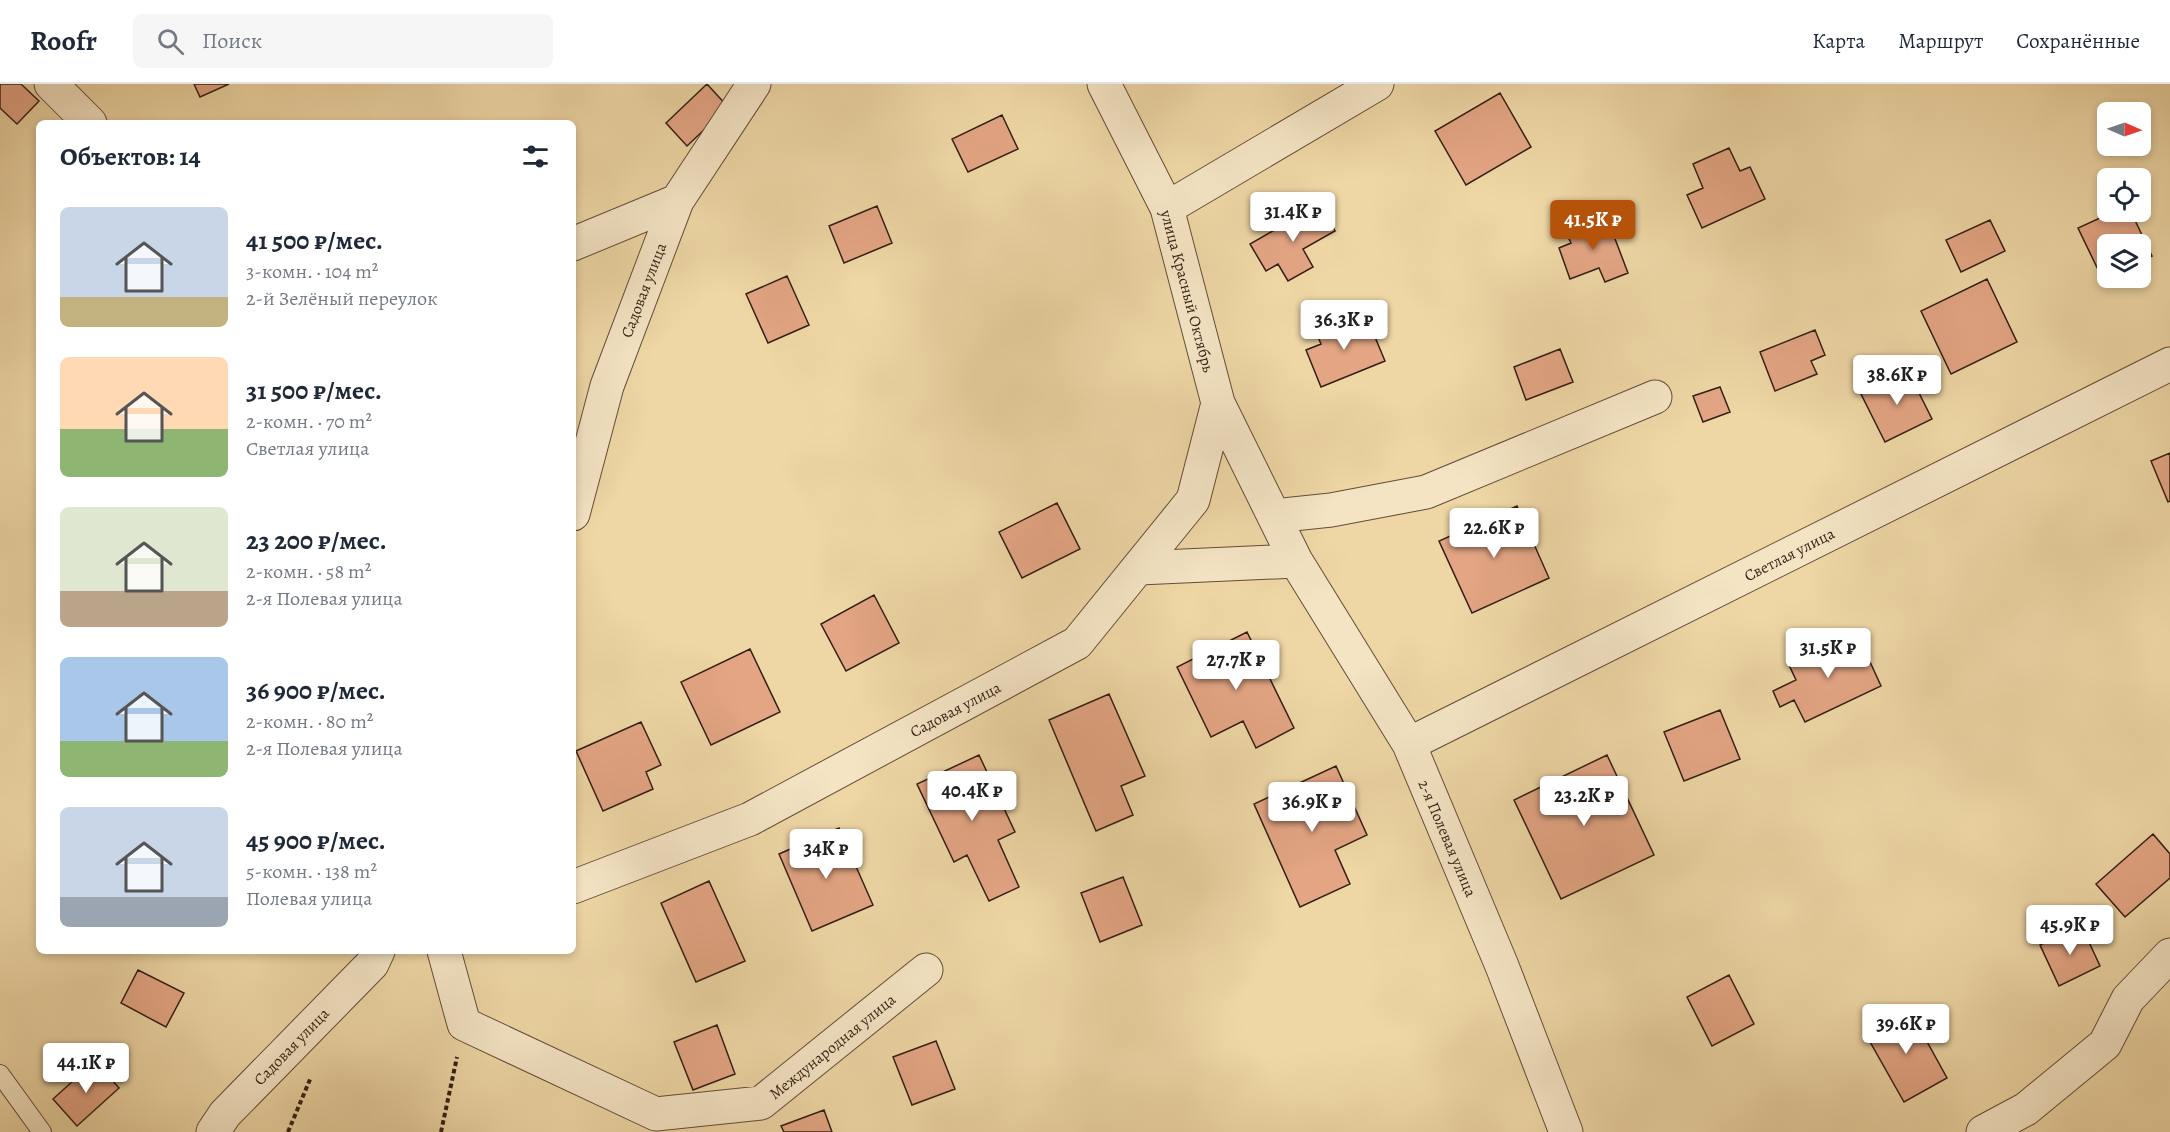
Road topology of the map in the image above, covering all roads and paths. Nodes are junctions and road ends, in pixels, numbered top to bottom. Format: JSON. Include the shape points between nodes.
{"nodes":[{"id":1,"x":51,"y":84,"type":"edge"},
{"id":2,"x":754,"y":84,"type":"edge"},
{"id":3,"x":1104,"y":84,"type":"edge"},
{"id":4,"x":1377,"y":84,"type":"edge"},
{"id":5,"x":87,"y":120,"type":"edge"},
{"id":6,"x":677,"y":201,"type":"junction"},
{"id":7,"x":1167,"y":208,"type":"junction"},
{"id":8,"x":576,"y":243,"type":"edge"},
{"id":9,"x":2170,"y":364,"type":"edge"},
{"id":10,"x":1655,"y":397,"type":"dead end"},
{"id":11,"x":1218,"y":403,"type":"junction"},
{"id":12,"x":576,"y":503,"type":"edge"},
{"id":13,"x":1274,"y":516,"type":"junction"},
{"id":14,"x":1296,"y":561,"type":"junction"},
{"id":15,"x":1139,"y":568,"type":"junction"},
{"id":16,"x":1409,"y":744,"type":"junction"},
{"id":17,"x":576,"y":886,"type":"edge"},
{"id":18,"x":390,"y":954,"type":"edge"},
{"id":19,"x":445,"y":954,"type":"edge"},
{"id":20,"x":2170,"y":955,"type":"edge"},
{"id":21,"x":375,"y":957,"type":"edge"},
{"id":22,"x":926,"y":970,"type":"dead end"},
{"id":23,"x":464,"y":1024,"type":"junction"},
{"id":24,"x":0,"y":1074,"type":"edge"},
{"id":25,"x":42,"y":1132,"type":"edge"},
{"id":26,"x":213,"y":1132,"type":"edge"},
{"id":27,"x":441,"y":1132,"type":"edge"},
{"id":28,"x":1566,"y":1132,"type":"edge"},
{"id":29,"x":1983,"y":1132,"type":"edge"}],
"edges":[{"from":1,"to":5,"type":"street"},
{"from":2,"to":6,"type":"street","name":"Садовая улица"},
{"from":3,"to":7,"type":"street","name":"улица Красный Октябрь"},
{"from":4,"to":7,"type":"street"},
{"from":6,"to":8,"type":"street"},
{"from":6,"to":12,"type":"street","name":"Садовая улица","via":[[607,386]]},
{"from":7,"to":11,"type":"street","name":"улица Красный Октябрь"},
{"from":9,"to":16,"type":"street","name":"Светлая улица"},
{"from":10,"to":13,"type":"street","via":[[1426,492]]},
{"from":11,"to":13,"type":"street","name":"улица Красный Октябрь"},
{"from":11,"to":15,"type":"street","name":"Садовая улица","via":[[1193,500]]},
{"from":13,"to":14,"type":"street","name":"2-я Полевая улица"},
{"from":14,"to":15,"type":"street"},
{"from":14,"to":16,"type":"street","name":"2-я Полевая улица"},
{"from":15,"to":17,"type":"street","name":"Садовая улица","via":[[1077,643],[750,819]]},
{"from":16,"to":28,"type":"street","name":"2-я Полевая улица"},
{"from":18,"to":21,"type":"street","name":"Садовая улица"},
{"from":19,"to":23,"type":"street"},
{"from":20,"to":29,"type":"street","via":[[2128,999],[2105,1044],[2026,1109]]},
{"from":21,"to":26,"type":"street","name":"Садовая улица","via":[[225,1114]]},
{"from":22,"to":23,"type":"street","name":"Международная улица","via":[[761,1103],[656,1114]]},
{"from":23,"to":27,"type":"path"},
{"from":24,"to":25,"type":"lane"}]}
